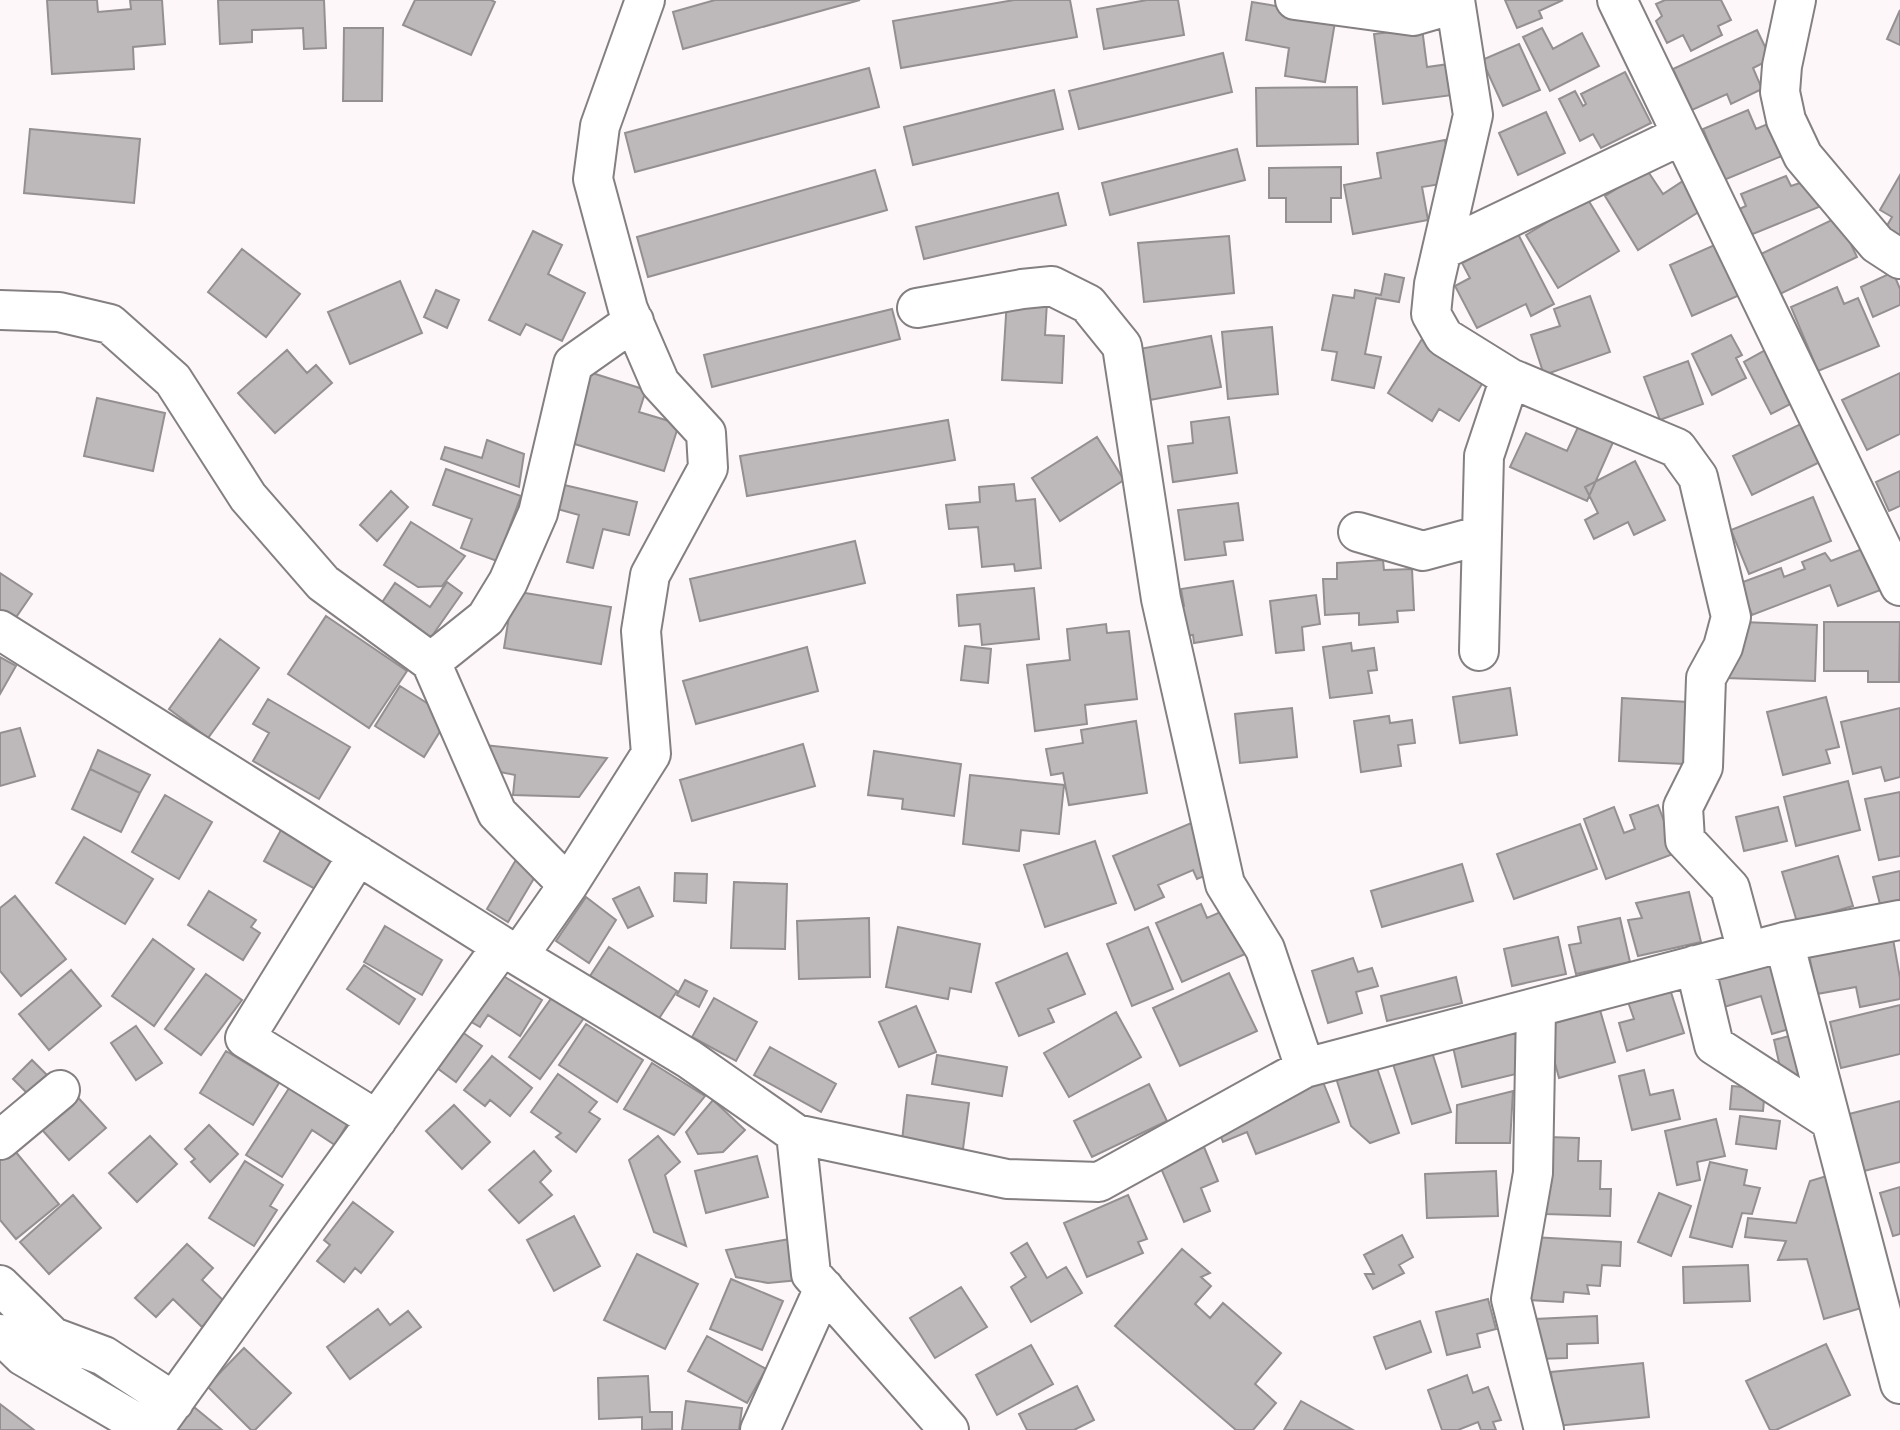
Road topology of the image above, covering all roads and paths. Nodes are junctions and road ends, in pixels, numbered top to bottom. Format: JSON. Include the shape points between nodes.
{"nodes":[{"id":1,"x":645,"y":0,"type":"edge"},
{"id":2,"x":1295,"y":0,"type":"edge"},
{"id":3,"x":1446,"y":0,"type":"edge"},
{"id":4,"x":1455,"y":0,"type":"edge"},
{"id":5,"x":1617,"y":0,"type":"edge"},
{"id":6,"x":1796,"y":0,"type":"edge"},
{"id":7,"x":1682,"y":135,"type":"junction"},
{"id":8,"x":1442,"y":250,"type":"junction"},
{"id":9,"x":1900,"y":258,"type":"edge"},
{"id":10,"x":917,"y":308,"type":"dead end"},
{"id":11,"x":0,"y":310,"type":"edge"},
{"id":12,"x":634,"y":321,"type":"junction"},
{"id":13,"x":1510,"y":378,"type":"junction"},
{"id":14,"x":1358,"y":532,"type":"dead end"},
{"id":15,"x":1482,"y":535,"type":"junction"},
{"id":16,"x":1896,"y":568,"type":"edge"},
{"id":17,"x":0,"y":630,"type":"edge"},
{"id":18,"x":1479,"y":651,"type":"dead end"},
{"id":19,"x":431,"y":662,"type":"junction"},
{"id":20,"x":358,"y":855,"type":"junction"},
{"id":21,"x":568,"y":885,"type":"junction"},
{"id":22,"x":1899,"y":923,"type":"edge"},
{"id":23,"x":1784,"y":942,"type":"junction"},
{"id":24,"x":510,"y":950,"type":"junction"},
{"id":25,"x":1747,"y":951,"type":"junction"},
{"id":26,"x":1695,"y":965,"type":"junction"},
{"id":27,"x":1536,"y":1009,"type":"junction"},
{"id":28,"x":1305,"y":1068,"type":"junction"},
{"id":29,"x":60,"y":1090,"type":"dead end"},
{"id":30,"x":377,"y":1120,"type":"junction"},
{"id":31,"x":1831,"y":1121,"type":"junction"},
{"id":32,"x":796,"y":1134,"type":"junction"},
{"id":33,"x":0,"y":1140,"type":"edge"},
{"id":34,"x":0,"y":1285,"type":"edge"},
{"id":35,"x":824,"y":1288,"type":"junction"},
{"id":36,"x":0,"y":1335,"type":"edge"},
{"id":37,"x":1900,"y":1384,"type":"edge"},
{"id":38,"x":159,"y":1421,"type":"edge"},
{"id":39,"x":760,"y":1430,"type":"edge"},
{"id":40,"x":949,"y":1430,"type":"edge"},
{"id":41,"x":1545,"y":1430,"type":"edge"}],
"edges":[{"from":1,"to":12,"type":"street","via":[[600,126],[593,179]]},
{"from":2,"to":3,"type":"street","via":[[1413,16],[1437,9]]},
{"from":4,"to":8,"type":"street","via":[[1473,115]]},
{"from":5,"to":7,"type":"street"},
{"from":6,"to":9,"type":"street","via":[[1782,66],[1780,92],[1786,120],[1804,156],[1877,244]]},
{"from":7,"to":8,"type":"street"},
{"from":7,"to":16,"type":"street"},
{"from":8,"to":13,"type":"street","via":[[1431,314],[1444,337]]},
{"from":10,"to":28,"type":"street","via":[[1052,286],[1088,303],[1122,346],[1161,599],[1225,884],[1265,950]]},
{"from":11,"to":19,"type":"street","via":[[59,312],[110,324],[173,380],[248,498],[323,583]]},
{"from":12,"to":19,"type":"street","via":[[573,364],[538,513],[508,582],[486,618]]},
{"from":12,"to":21,"type":"street","via":[[660,383],[706,433],[708,468],[650,575],[640,631],[651,754]]},
{"from":13,"to":15,"type":"street","via":[[1484,456]]},
{"from":13,"to":25,"type":"street","via":[[1677,448],[1698,477],[1731,617],[1723,647],[1706,678],[1703,767],[1683,807],[1685,841],[1730,888]]},
{"from":14,"to":15,"type":"street","via":[[1423,551]]},
{"from":15,"to":18,"type":"street"},
{"from":17,"to":20,"type":"street"},
{"from":19,"to":21,"type":"street","via":[[497,813]]},
{"from":20,"to":24,"type":"street"},
{"from":20,"to":30,"type":"street","via":[[245,1038]]},
{"from":21,"to":24,"type":"street"},
{"from":22,"to":23,"type":"street"},
{"from":23,"to":25,"type":"street"},
{"from":23,"to":31,"type":"street"},
{"from":24,"to":30,"type":"street"},
{"from":24,"to":32,"type":"street","via":[[689,1059]]},
{"from":25,"to":26,"type":"street"},
{"from":26,"to":27,"type":"street"},
{"from":26,"to":31,"type":"street","via":[[1714,1045]]},
{"from":27,"to":28,"type":"street"},
{"from":27,"to":41,"type":"street","via":[[1533,1173],[1511,1299]]},
{"from":28,"to":32,"type":"street","via":[[1099,1181],[1007,1179]]},
{"from":29,"to":33,"type":"street"},
{"from":30,"to":38,"type":"street"},
{"from":31,"to":37,"type":"street"},
{"from":32,"to":35,"type":"street","via":[[811,1274]]},
{"from":34,"to":38,"type":"street","via":[[53,1337],[104,1356]]},
{"from":35,"to":39,"type":"street"},
{"from":35,"to":40,"type":"street"},
{"from":36,"to":38,"type":"street","via":[[23,1356]]}]}
